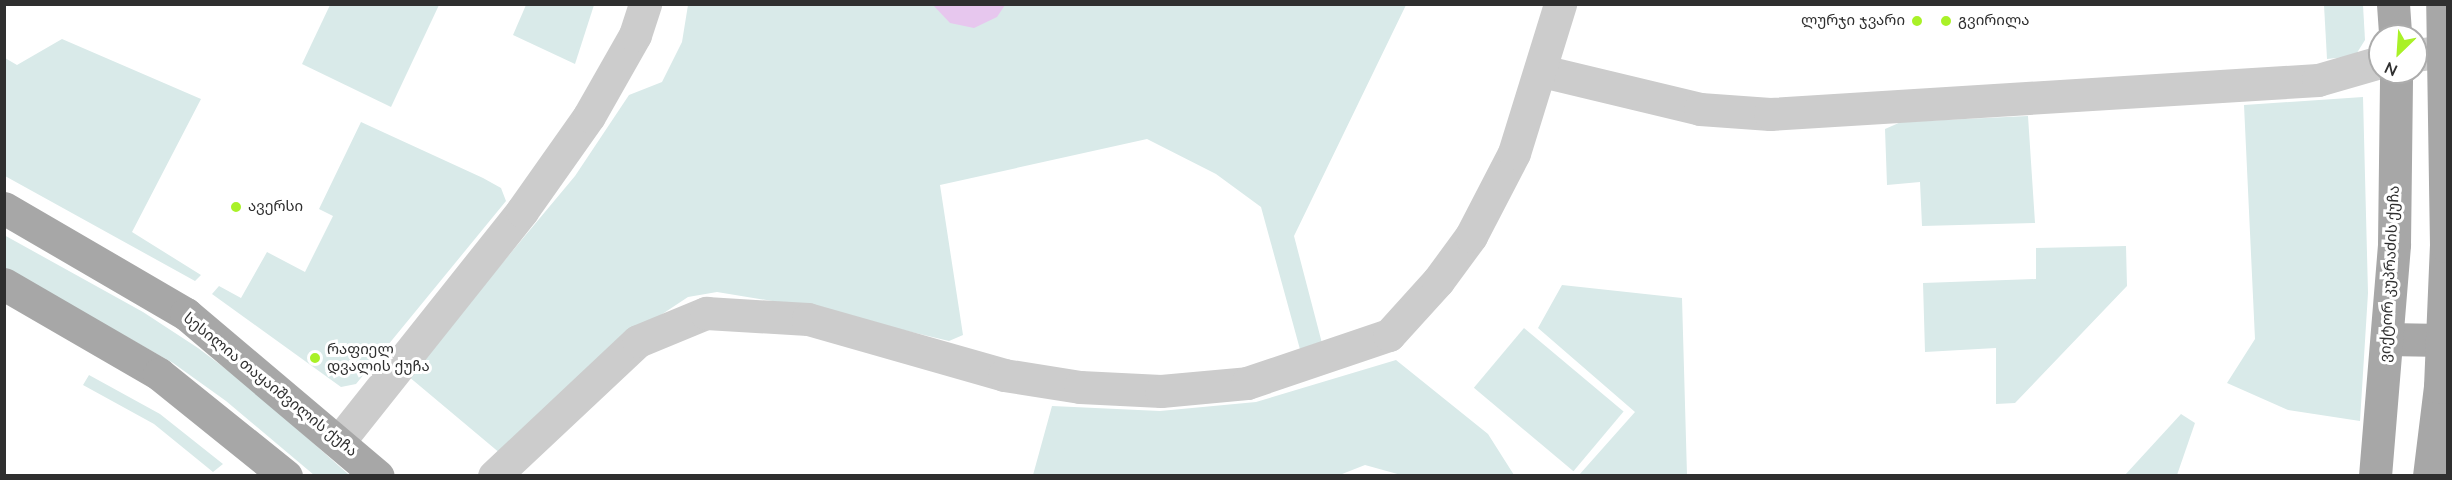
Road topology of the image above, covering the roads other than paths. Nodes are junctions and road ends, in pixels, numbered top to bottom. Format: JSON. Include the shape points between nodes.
{"nodes":[{"id":1,"x":645,"y":4,"type":"edge"},
{"id":2,"x":1560,"y":4,"type":"edge"},
{"id":3,"x":2393,"y":4,"type":"edge"},
{"id":4,"x":2442,"y":4,"type":"edge"},
{"id":5,"x":2394,"y":24,"type":"edge"},
{"id":6,"x":2430,"y":53,"type":"edge"},
{"id":7,"x":2368,"y":65,"type":"edge"},
{"id":8,"x":1542,"y":71,"type":"junction"},
{"id":9,"x":2396,"y":84,"type":"edge"},
{"id":10,"x":7,"y":210,"type":"edge"},
{"id":11,"x":4,"y":284,"type":"edge"},
{"id":12,"x":2388,"y":339,"type":"junction"},
{"id":13,"x":2443,"y":340,"type":"junction"},
{"id":14,"x":340,"y":440,"type":"junction"},
{"id":15,"x":286,"y":476,"type":"edge"},
{"id":16,"x":378,"y":476,"type":"edge"},
{"id":17,"x":494,"y":476,"type":"edge"},
{"id":18,"x":2374,"y":476,"type":"edge"},
{"id":19,"x":2429,"y":476,"type":"edge"}],
"edges":[{"from":1,"to":14,"type":"street","via":[[635,34],[590,116],[522,211]]},
{"from":2,"to":8,"type":"street"},
{"from":3,"to":5,"type":"main road"},
{"from":4,"to":6,"type":"main road"},
{"from":6,"to":13,"type":"main road","via":[[2447,204]]},
{"from":7,"to":8,"type":"street","via":[[2318,80],[1770,114],[1700,109]]},
{"from":8,"to":17,"type":"street","via":[[1514,153],[1471,236],[1438,282],[1389,335],[1247,383],[1161,391],[1080,387],[1004,375],[808,320],[706,313],[638,341]]},
{"from":9,"to":12,"type":"main road","name":"ვიქტორ კუპრაძის ქუჩა"},
{"from":10,"to":14,"type":"main road","name":"სესილია თაყაიშვილის ქუჩა","via":[[186,315]]},
{"from":11,"to":15,"type":"main road","via":[[159,374]]},
{"from":12,"to":13,"type":"main road"},
{"from":12,"to":18,"type":"main road","name":"ვიქტორ კუპრაძის ქუჩა"},
{"from":13,"to":19,"type":"main road"},
{"from":14,"to":16,"type":"main road","name":"სესილია თაყაიშვილის ქუჩა"}]}
